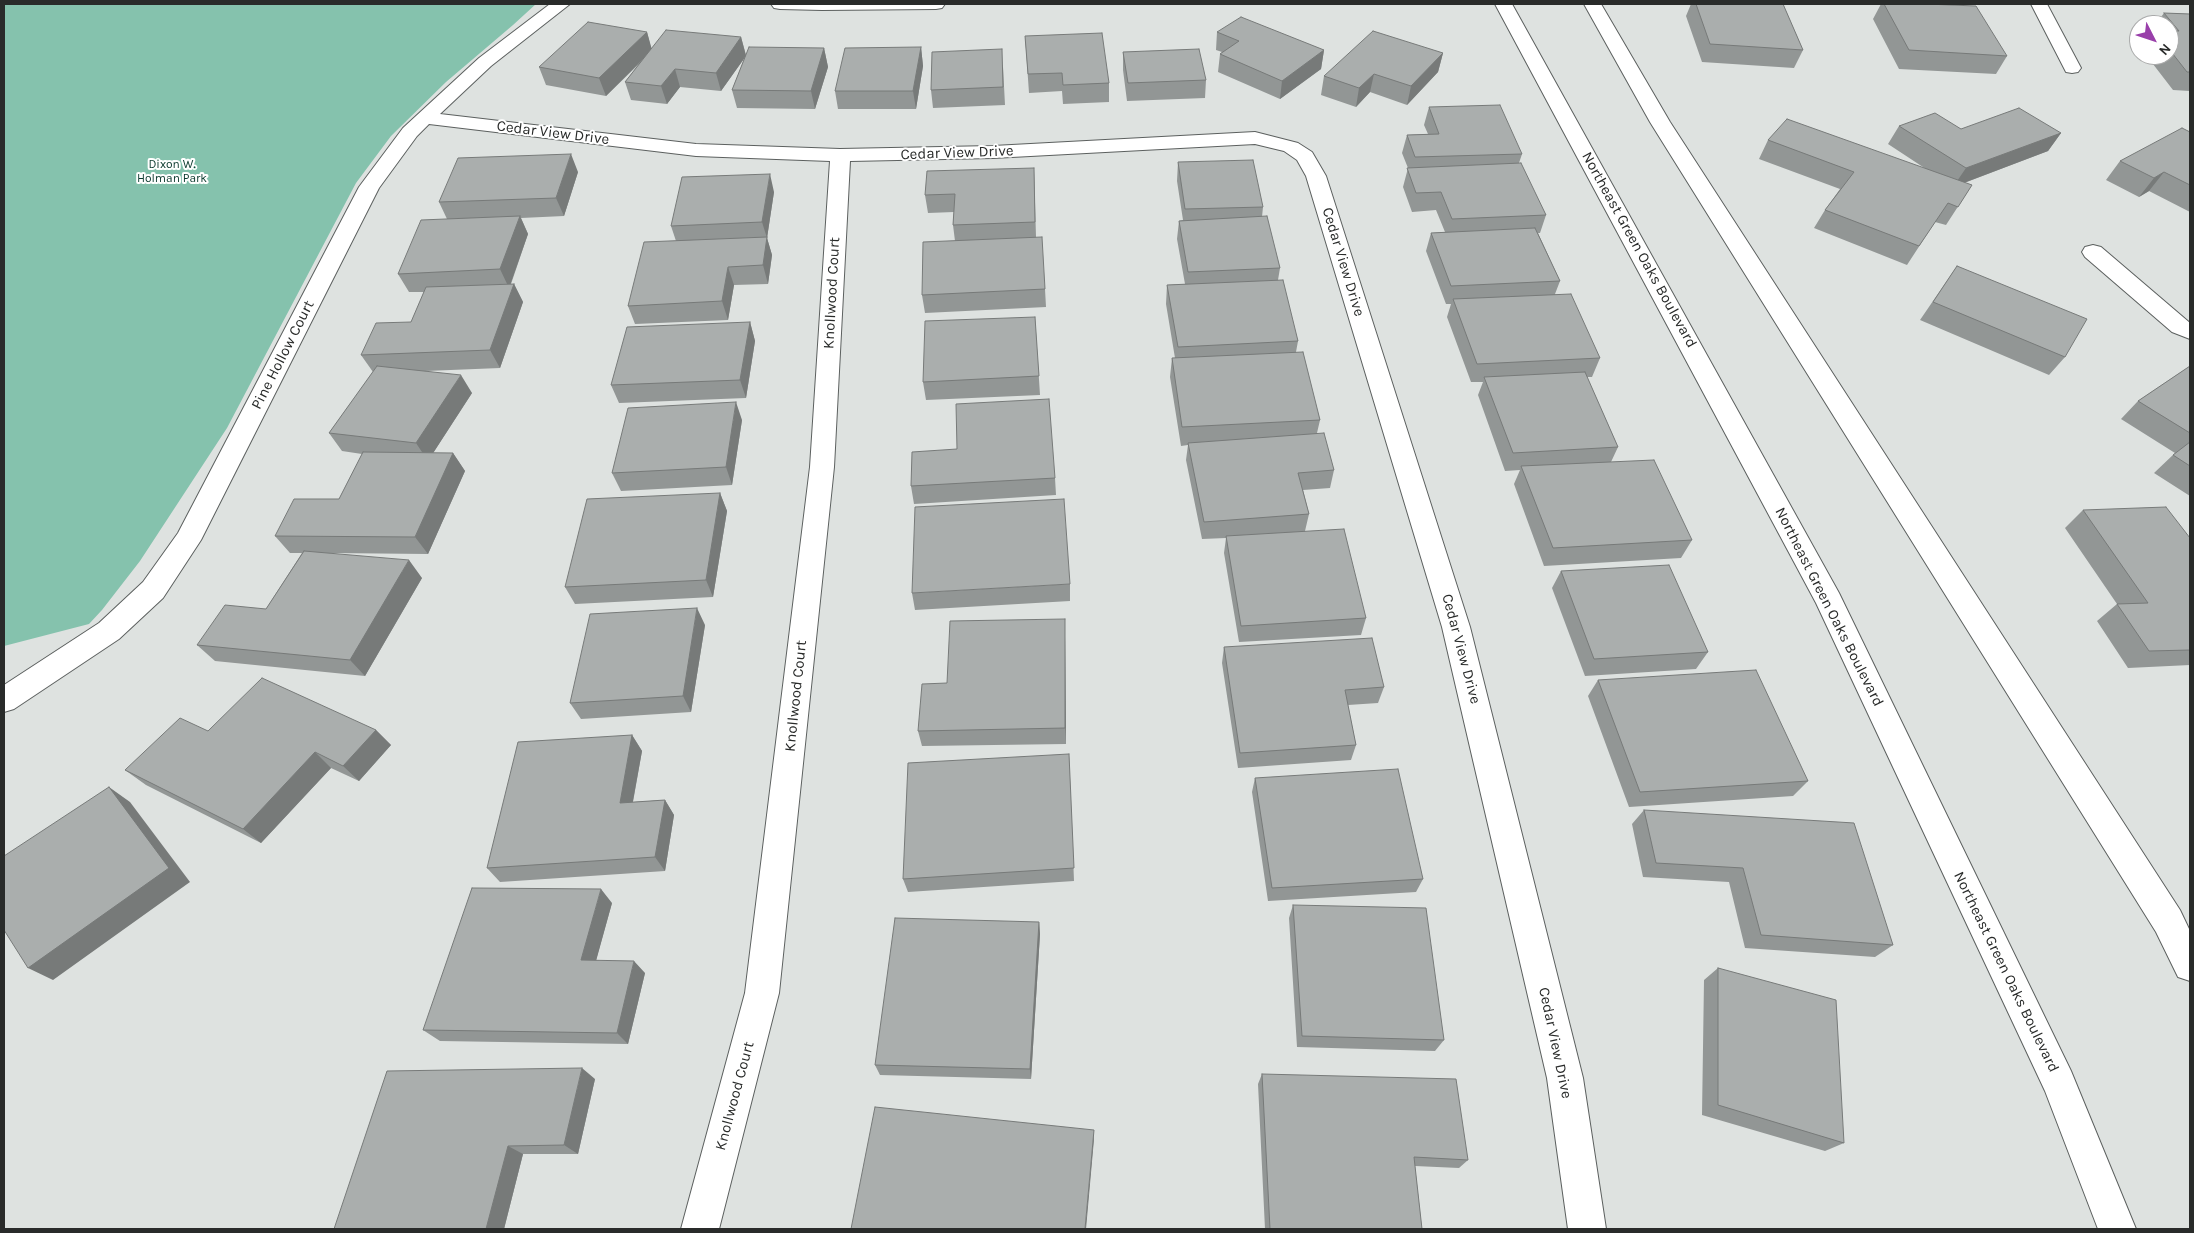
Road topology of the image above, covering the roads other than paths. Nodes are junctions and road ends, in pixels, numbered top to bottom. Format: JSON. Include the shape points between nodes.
{"nodes":[{"id":1,"x":560,"y":4,"type":"edge"},
{"id":2,"x":780,"y":4,"type":"edge"},
{"id":3,"x":936,"y":4,"type":"edge"},
{"id":4,"x":1503,"y":4,"type":"edge"},
{"id":5,"x":1592,"y":4,"type":"edge"},
{"id":6,"x":2039,"y":4,"type":"edge"},
{"id":7,"x":2072,"y":68,"type":"dead end"},
{"id":8,"x":425,"y":118,"type":"junction"},
{"id":9,"x":840,"y":155,"type":"junction"},
{"id":10,"x":2093,"y":252,"type":"dead end"},
{"id":11,"x":2190,"y":331,"type":"edge"},
{"id":12,"x":4,"y":700,"type":"edge"},
{"id":13,"x":2190,"y":965,"type":"edge"},
{"id":14,"x":700,"y":1229,"type":"edge"},
{"id":15,"x":1587,"y":1229,"type":"edge"},
{"id":16,"x":2118,"y":1229,"type":"edge"}],
"edges":[{"from":1,"to":8,"type":"street","name":"Pine Hollow Court","via":[[485,62]]},
{"from":2,"to":3,"type":"street"},
{"from":4,"to":16,"type":"street","name":"Northeast Green Oaks Boulevard","via":[[1829,601],[2059,1083]]},
{"from":5,"to":13,"type":"street","via":[[1660,122],[2168,921]]},
{"from":6,"to":7,"type":"street"},
{"from":8,"to":9,"type":"street","name":"Cedar View Drive","via":[[696,150]]},
{"from":8,"to":12,"type":"street","name":"Pine Hollow Court","via":[[410,132],[369,187],[188,540],[153,590],[109,631]]},
{"from":9,"to":14,"type":"street","name":"Knollwood Court","via":[[822,467],[762,993]]},
{"from":9,"to":15,"type":"street","name":"Cedar View Drive","via":[[992,152],[1255,138],[1291,147],[1305,156],[1316,176],[1456,626],[1565,1078]]},
{"from":10,"to":11,"type":"street","via":[[2180,327]]}]}
